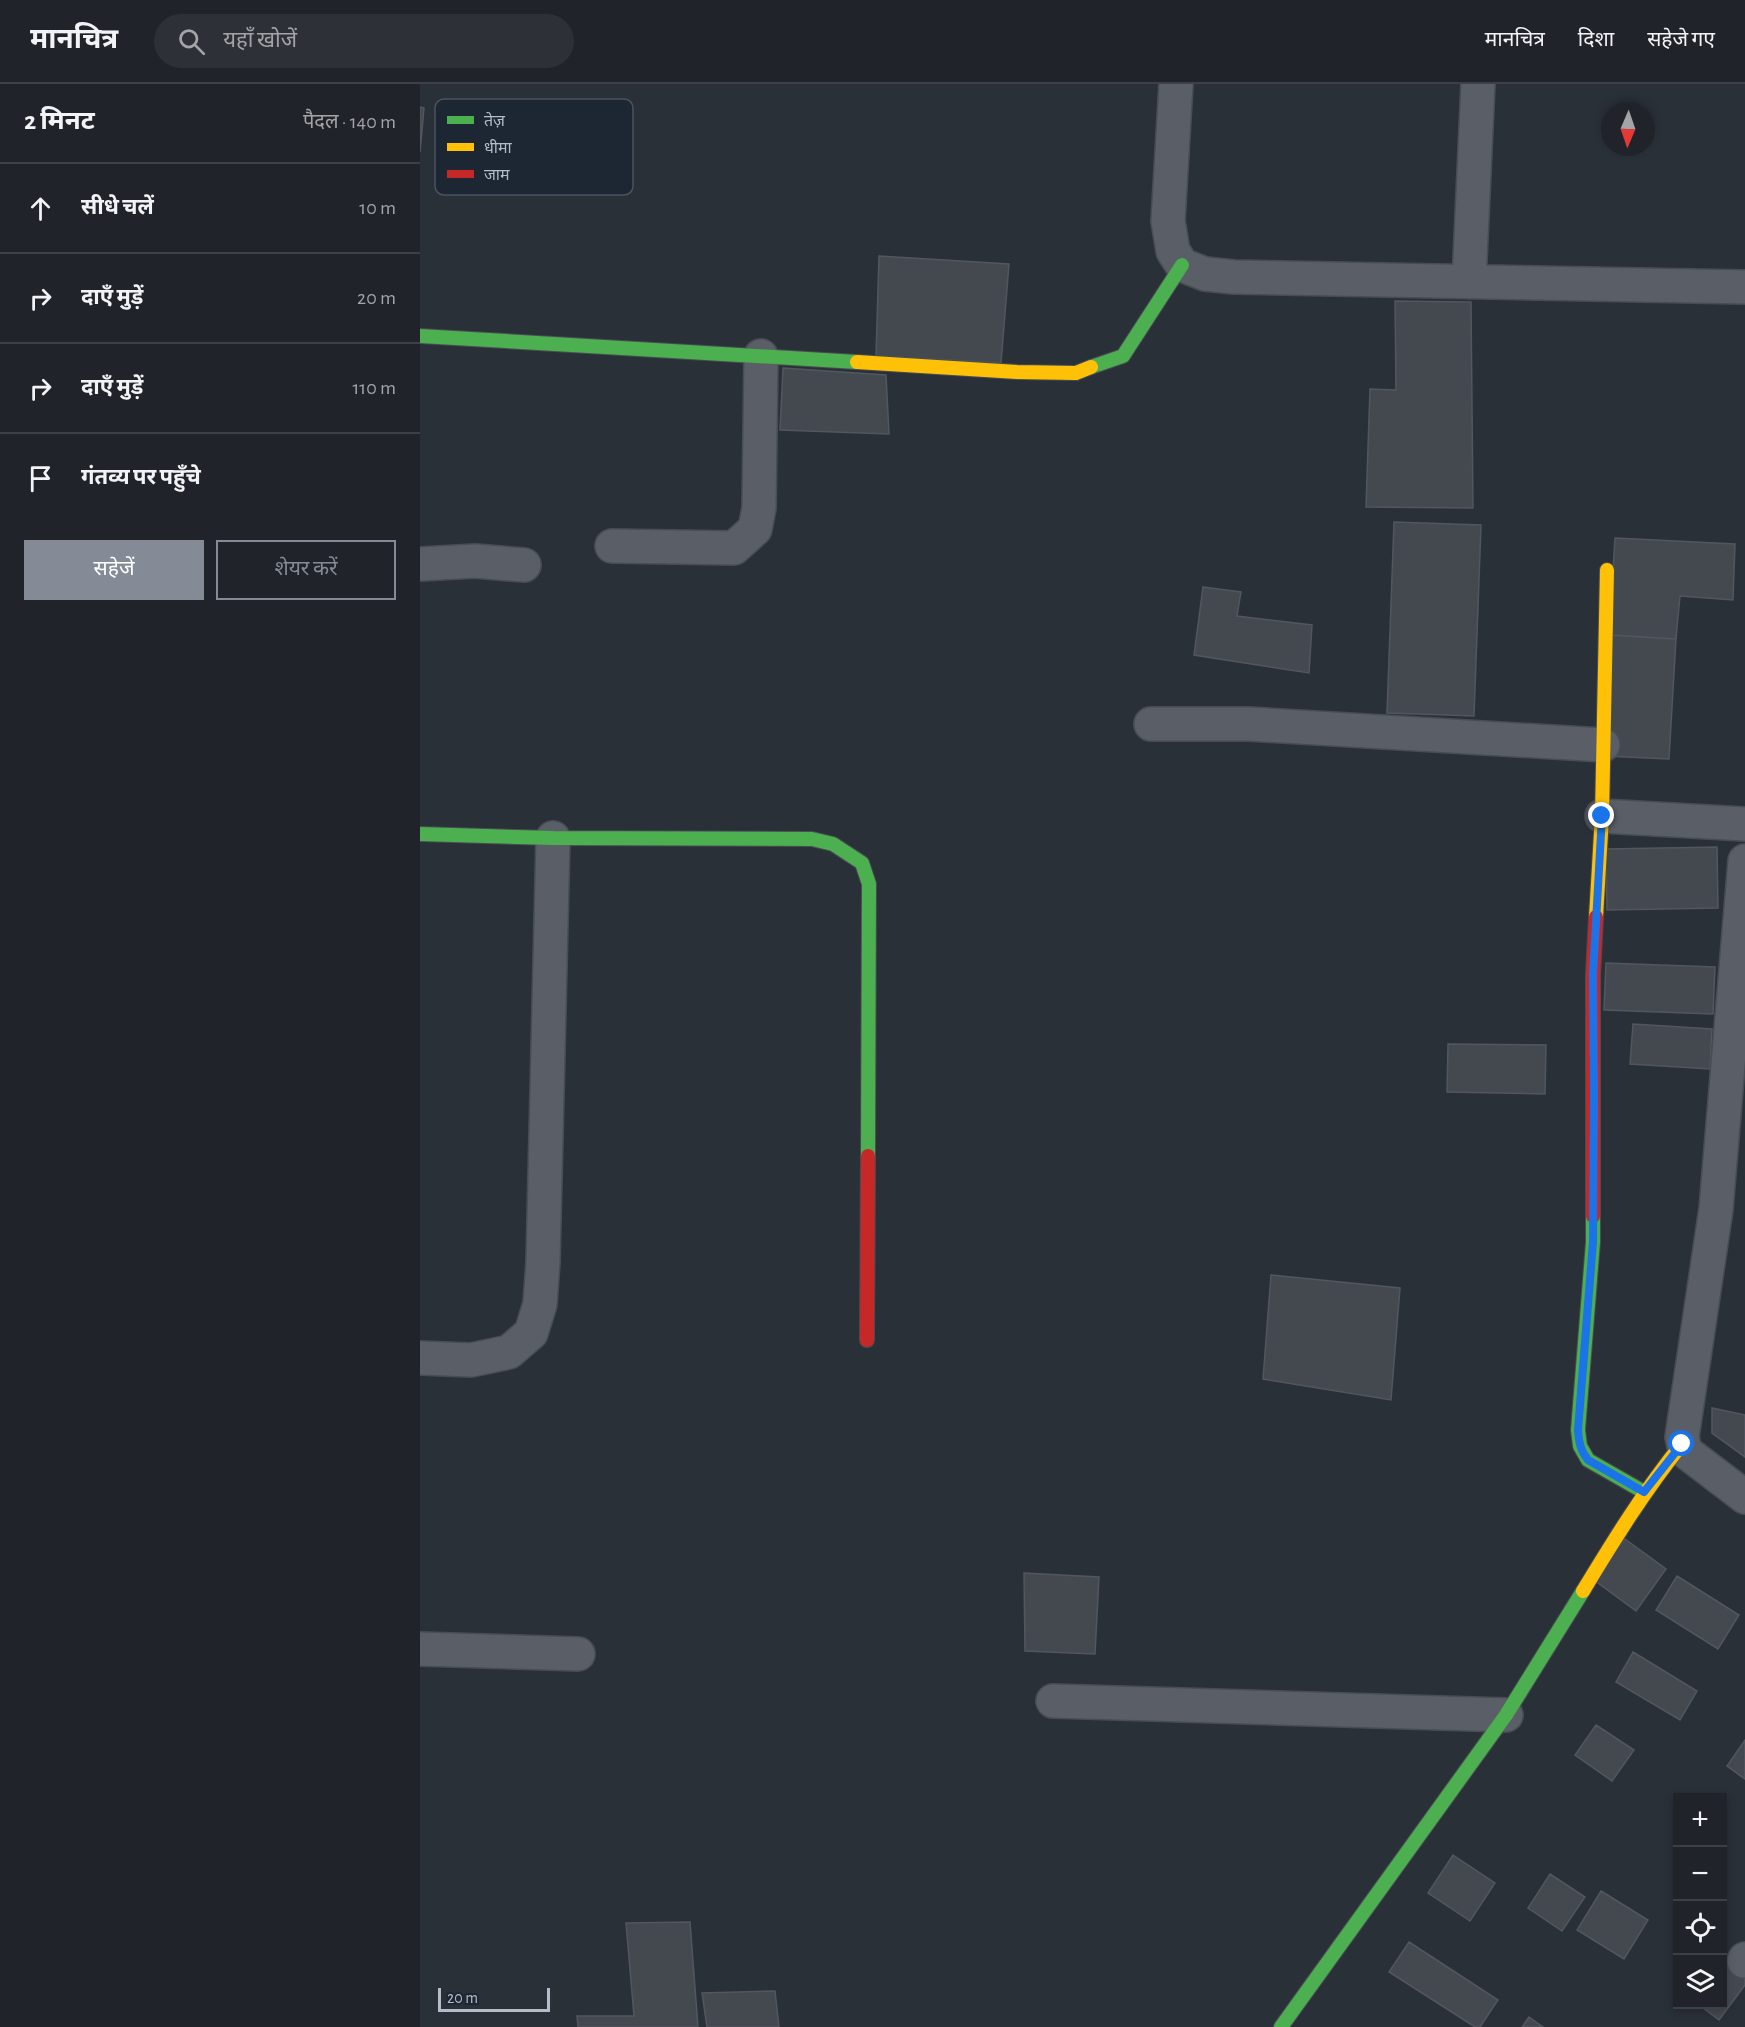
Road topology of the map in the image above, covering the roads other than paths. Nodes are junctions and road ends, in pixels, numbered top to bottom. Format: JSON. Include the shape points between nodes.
{"nodes":[{"id":1,"x":1176,"y":84,"type":"edge"},
{"id":2,"x":1478,"y":84,"type":"edge"},
{"id":3,"x":1182,"y":266,"type":"junction"},
{"id":4,"x":1469,"y":282,"type":"junction"},
{"id":5,"x":1745,"y":286,"type":"edge"},
{"id":6,"x":420,"y":336,"type":"edge"},
{"id":7,"x":761,"y":356,"type":"junction"},
{"id":8,"x":612,"y":546,"type":"dead end"},
{"id":9,"x":420,"y":564,"type":"edge"},
{"id":10,"x":524,"y":565,"type":"dead end"},
{"id":11,"x":1607,"y":570,"type":"dead end"},
{"id":12,"x":1151,"y":723,"type":"dead end"},
{"id":13,"x":1603,"y":745,"type":"junction"},
{"id":14,"x":1602,"y":816,"type":"junction"},
{"id":15,"x":1745,"y":824,"type":"edge"},
{"id":16,"x":420,"y":834,"type":"edge"},
{"id":17,"x":553,"y":838,"type":"junction"},
{"id":18,"x":1745,"y":861,"type":"edge"},
{"id":19,"x":1731,"y":1210,"type":"edge"},
{"id":20,"x":867,"y":1340,"type":"dead end"},
{"id":21,"x":420,"y":1358,"type":"edge"},
{"id":22,"x":1682,"y":1444,"type":"junction"},
{"id":23,"x":1644,"y":1492,"type":"junction"},
{"id":24,"x":1745,"y":1497,"type":"edge"},
{"id":25,"x":420,"y":1649,"type":"edge"},
{"id":26,"x":578,"y":1654,"type":"dead end"},
{"id":27,"x":1053,"y":1701,"type":"dead end"},
{"id":28,"x":1506,"y":1715,"type":"junction"},
{"id":29,"x":1281,"y":2027,"type":"edge"}],
"edges":[{"from":1,"to":3,"type":"street","via":[[1168,221],[1173,251]]},
{"from":2,"to":4,"type":"street"},
{"from":3,"to":4,"type":"street","via":[[1205,274],[1234,277]]},
{"from":3,"to":7,"type":"street","via":[[1123,356],[1076,373]]},
{"from":4,"to":5,"type":"street"},
{"from":6,"to":7,"type":"street"},
{"from":7,"to":8,"type":"street","via":[[759,508],[755,529],[734,548]]},
{"from":9,"to":10,"type":"street","via":[[475,561]]},
{"from":11,"to":13,"type":"street"},
{"from":12,"to":13,"type":"street","via":[[1249,724]]},
{"from":13,"to":14,"type":"street"},
{"from":14,"to":15,"type":"street"},
{"from":14,"to":23,"type":"street","via":[[1593,975],[1593,1242],[1578,1430],[1582,1452],[1588,1460]]},
{"from":16,"to":17,"type":"street"},
{"from":17,"to":20,"type":"street","via":[[812,839],[833,844],[862,863],[869,884]]},
{"from":17,"to":21,"type":"street","via":[[540,1304],[531,1333],[509,1352],[471,1360]]},
{"from":18,"to":19,"type":"street"},
{"from":19,"to":22,"type":"street"},
{"from":22,"to":23,"type":"street"},
{"from":22,"to":24,"type":"street","via":[[1690,1455]]},
{"from":23,"to":28,"type":"street"},
{"from":25,"to":26,"type":"street"},
{"from":27,"to":28,"type":"street"},
{"from":28,"to":29,"type":"street"}]}
